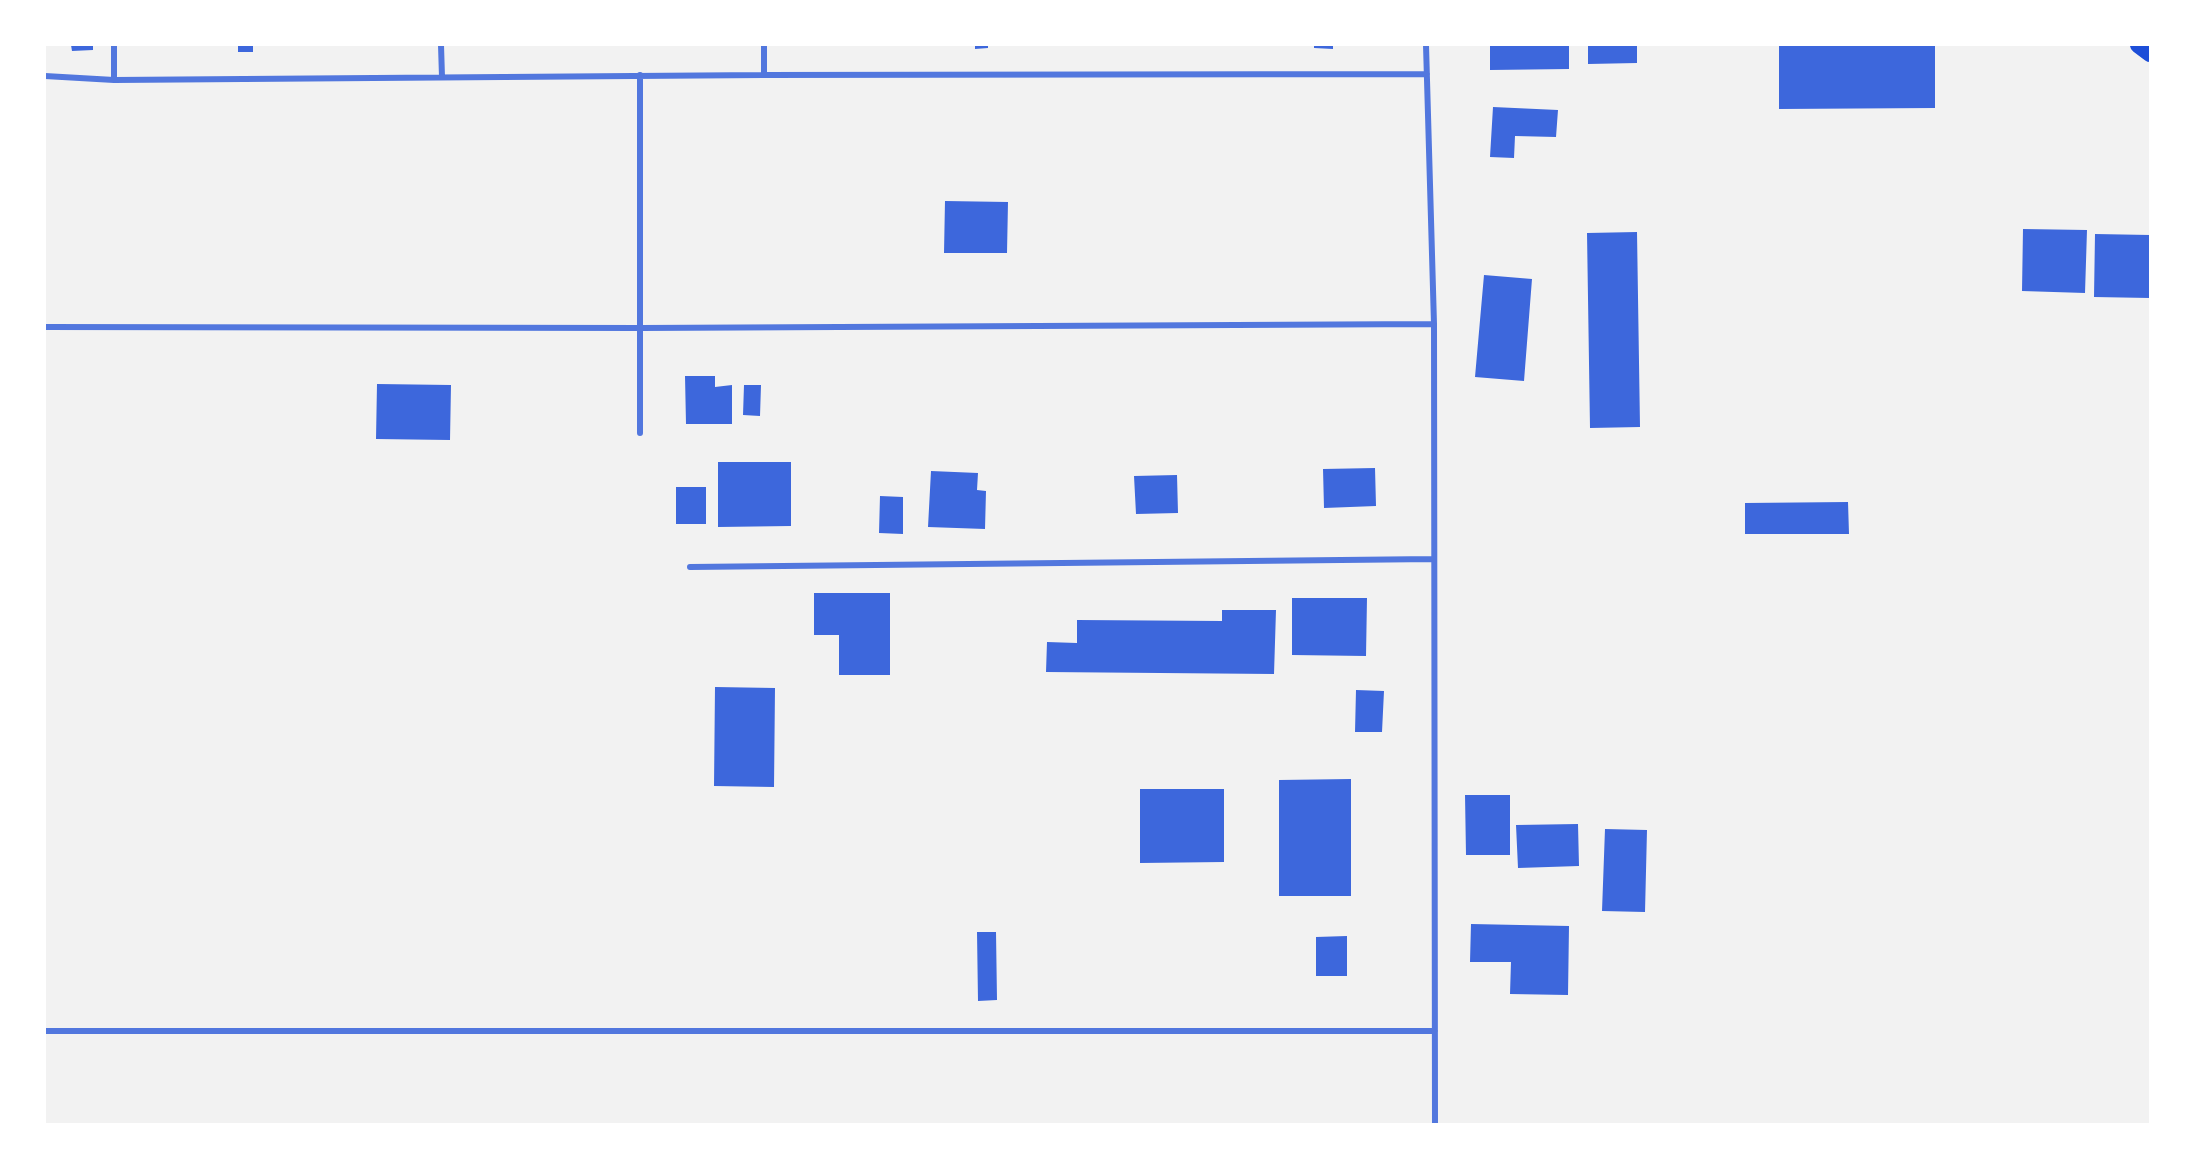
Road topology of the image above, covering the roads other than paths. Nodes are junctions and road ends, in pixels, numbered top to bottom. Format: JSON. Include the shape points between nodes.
{"nodes":[{"id":1,"x":114,"y":45,"type":"edge"},
{"id":2,"x":441,"y":45,"type":"edge"},
{"id":3,"x":764,"y":45,"type":"edge"},
{"id":4,"x":1426,"y":45,"type":"edge"},
{"id":5,"x":2138,"y":45,"type":"edge"},
{"id":6,"x":2150,"y":54,"type":"edge"},
{"id":7,"x":1426,"y":74,"type":"junction"},
{"id":8,"x":640,"y":75,"type":"junction"},
{"id":9,"x":764,"y":75,"type":"junction"},
{"id":10,"x":45,"y":76,"type":"edge"},
{"id":11,"x":441,"y":76,"type":"junction"},
{"id":12,"x":114,"y":80,"type":"junction"},
{"id":13,"x":1434,"y":324,"type":"junction"},
{"id":14,"x":45,"y":327,"type":"edge"},
{"id":15,"x":641,"y":328,"type":"junction"},
{"id":16,"x":640,"y":433,"type":"dead end"},
{"id":17,"x":1434,"y":559,"type":"junction"},
{"id":18,"x":690,"y":567,"type":"dead end"},
{"id":19,"x":45,"y":1031,"type":"edge"},
{"id":20,"x":1435,"y":1031,"type":"junction"},
{"id":21,"x":1435,"y":1124,"type":"edge"}],
"edges":[{"from":1,"to":12,"type":"street"},
{"from":2,"to":11,"type":"street"},
{"from":3,"to":9,"type":"street"},
{"from":4,"to":7,"type":"street"},
{"from":5,"to":6,"type":"highway"},
{"from":7,"to":9,"type":"street"},
{"from":7,"to":13,"type":"street"},
{"from":8,"to":9,"type":"street"},
{"from":8,"to":11,"type":"street"},
{"from":8,"to":15,"type":"street"},
{"from":10,"to":12,"type":"street"},
{"from":11,"to":12,"type":"street"},
{"from":13,"to":15,"type":"street"},
{"from":13,"to":17,"type":"street"},
{"from":14,"to":15,"type":"street"},
{"from":15,"to":16,"type":"street"},
{"from":17,"to":18,"type":"street"},
{"from":17,"to":20,"type":"street"},
{"from":19,"to":20,"type":"street"},
{"from":20,"to":21,"type":"street"}]}
